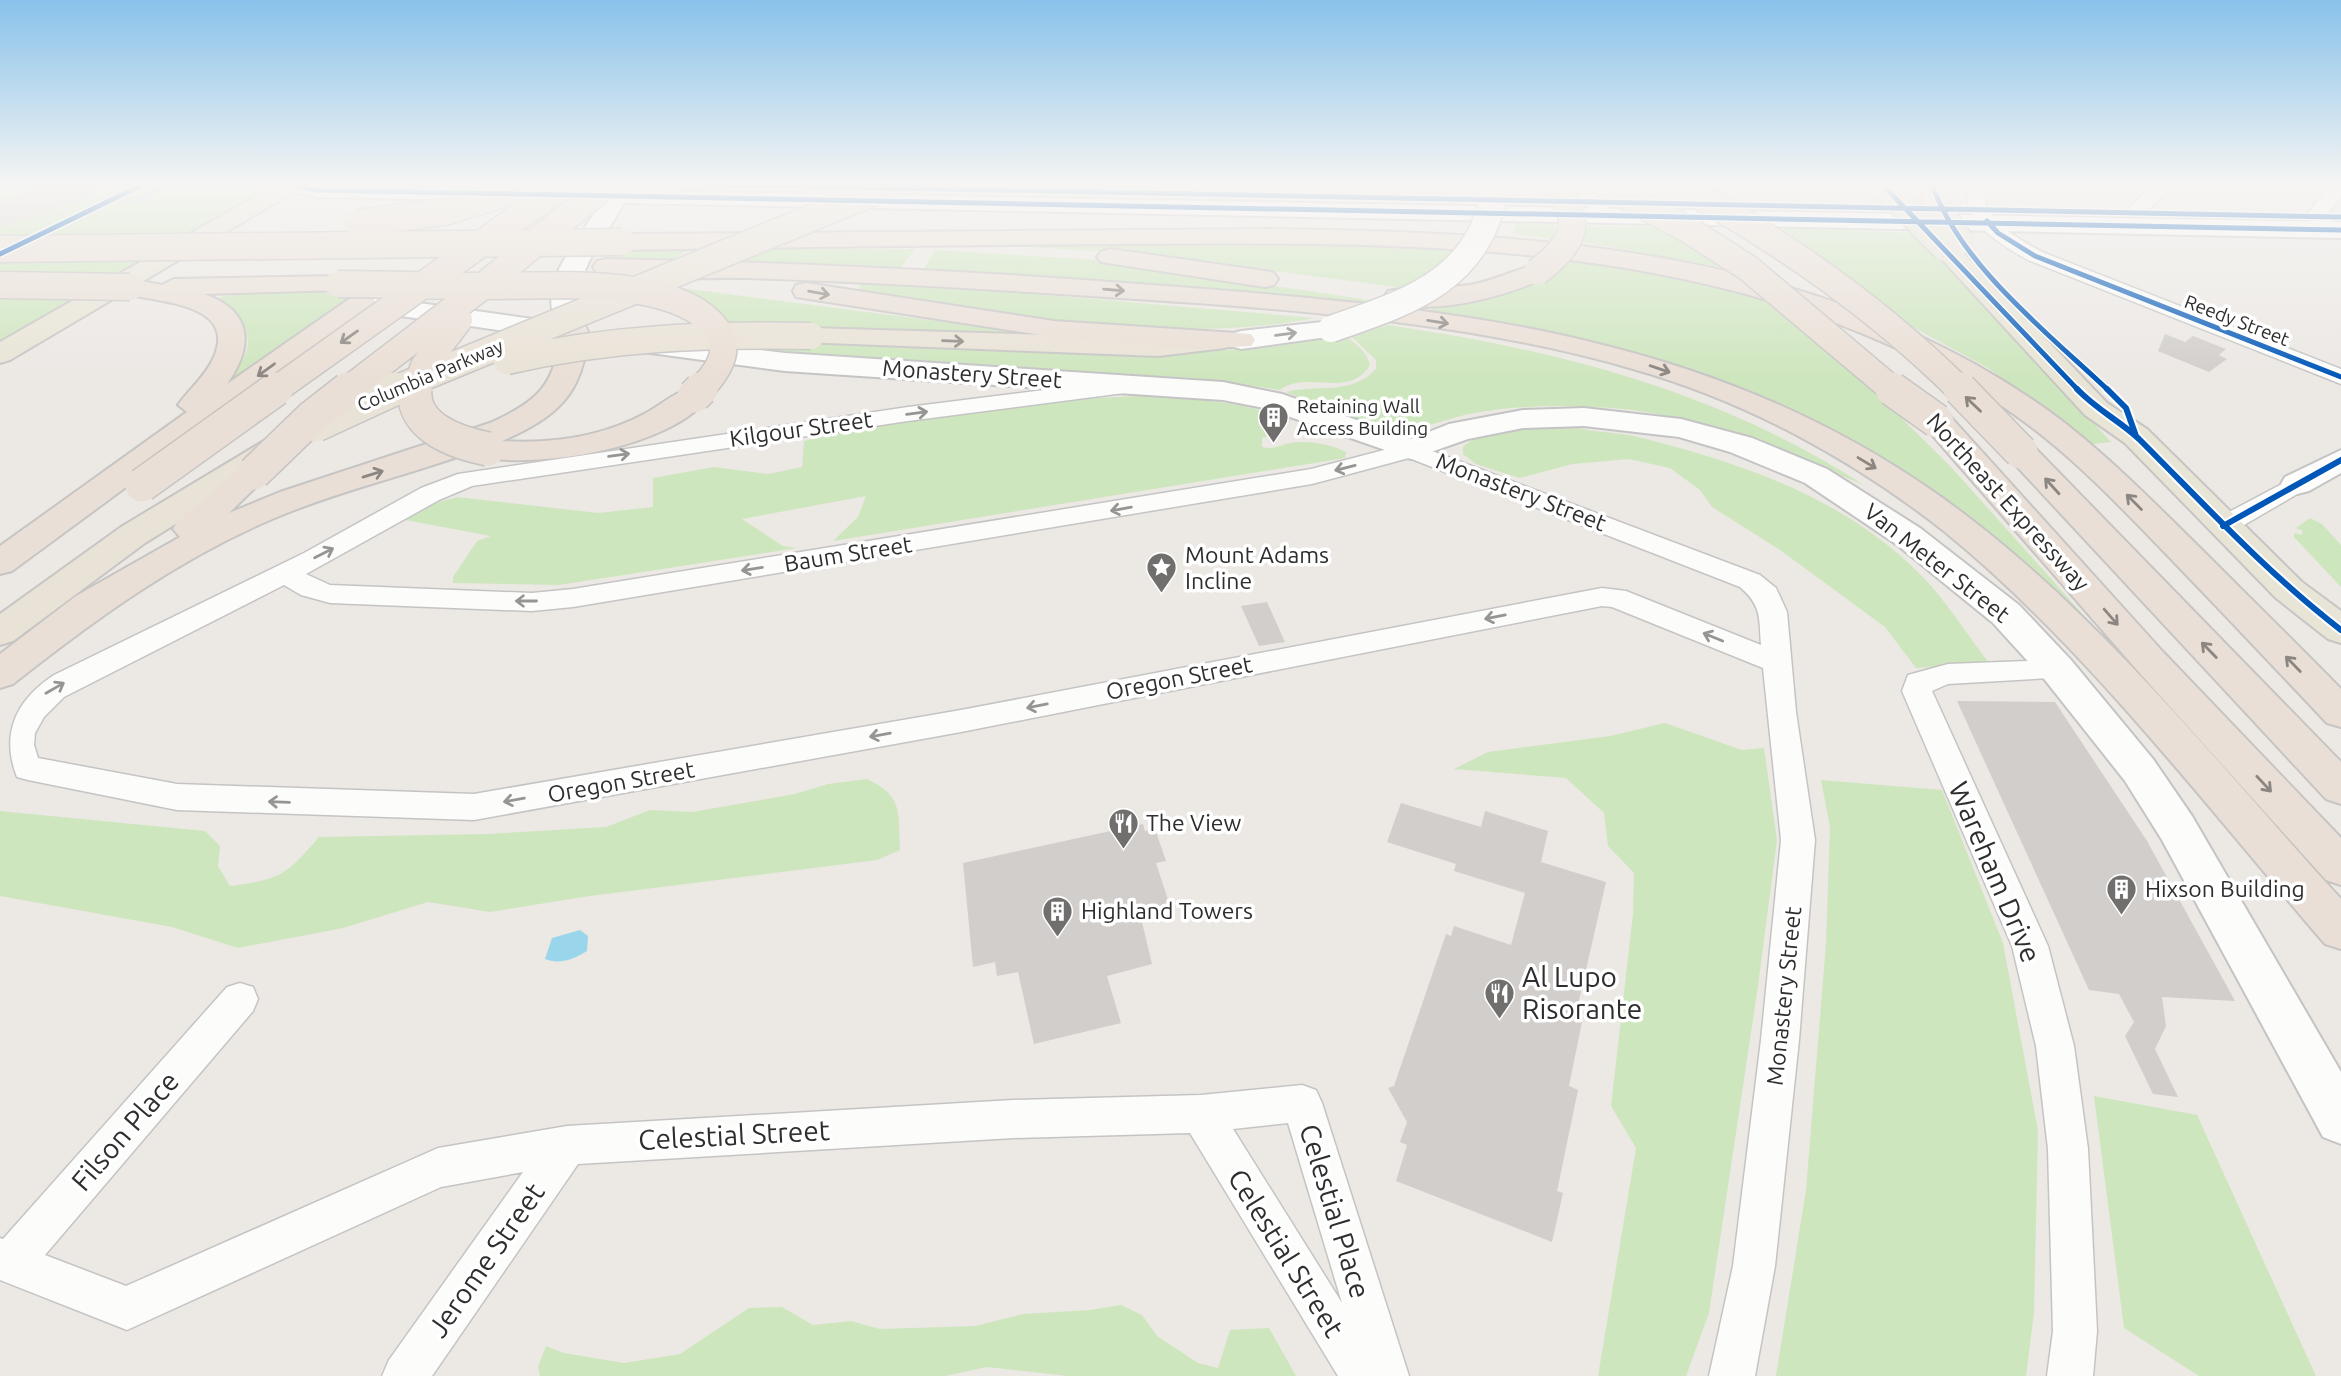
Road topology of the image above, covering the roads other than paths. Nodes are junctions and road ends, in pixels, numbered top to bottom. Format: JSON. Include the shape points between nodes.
{"nodes":[{"id":1,"x":184,"y":248,"type":"edge"},
{"id":2,"x":461,"y":248,"type":"edge"},
{"id":3,"x":477,"y":248,"type":"edge"},
{"id":4,"x":529,"y":248,"type":"edge"},
{"id":5,"x":586,"y":248,"type":"edge"},
{"id":6,"x":738,"y":248,"type":"edge"},
{"id":7,"x":974,"y":248,"type":"edge"},
{"id":8,"x":1473,"y":248,"type":"edge"},
{"id":9,"x":1558,"y":248,"type":"edge"},
{"id":10,"x":1563,"y":248,"type":"edge"},
{"id":11,"x":1714,"y":248,"type":"edge"},
{"id":12,"x":1788,"y":248,"type":"edge"},
{"id":13,"x":1955,"y":248,"type":"edge"},
{"id":14,"x":2020,"y":248,"type":"edge"},
{"id":15,"x":0,"y":267,"type":"edge"},
{"id":16,"x":606,"y":267,"type":"junction"},
{"id":17,"x":487,"y":283,"type":"junction"},
{"id":18,"x":0,"y":285,"type":"edge"},
{"id":19,"x":130,"y":287,"type":"junction"},
{"id":20,"x":362,"y":303,"type":"junction"},
{"id":21,"x":574,"y":332,"type":"junction"},
{"id":22,"x":1241,"y":340,"type":"junction"},
{"id":23,"x":668,"y":348,"type":"junction"},
{"id":24,"x":0,"y":354,"type":"edge"},
{"id":25,"x":2341,"y":377,"type":"edge"},
{"id":26,"x":561,"y":386,"type":"junction"},
{"id":27,"x":1124,"y":387,"type":"junction"},
{"id":28,"x":316,"y":425,"type":"junction"},
{"id":29,"x":1410,"y":450,"type":"junction"},
{"id":30,"x":2341,"y":460,"type":"edge"},
{"id":31,"x":484,"y":462,"type":"junction"},
{"id":32,"x":132,"y":480,"type":"junction"},
{"id":33,"x":2297,"y":484,"type":"joint"},
{"id":34,"x":2223,"y":526,"type":"junction"},
{"id":35,"x":0,"y":564,"type":"edge"},
{"id":36,"x":285,"y":573,"type":"junction"},
{"id":37,"x":0,"y":587,"type":"edge"},
{"id":38,"x":2289,"y":590,"type":"junction"},
{"id":39,"x":64,"y":604,"type":"junction"},
{"id":40,"x":2341,"y":630,"type":"edge"},
{"id":41,"x":0,"y":632,"type":"edge"},
{"id":42,"x":2341,"y":659,"type":"edge"},
{"id":43,"x":1776,"y":662,"type":"junction"},
{"id":44,"x":2058,"y":670,"type":"junction"},
{"id":45,"x":0,"y":674,"type":"edge"},
{"id":46,"x":2341,"y":713,"type":"edge"},
{"id":47,"x":2341,"y":788,"type":"edge"},
{"id":48,"x":2238,"y":814,"type":"junction"},
{"id":49,"x":2341,"y":867,"type":"edge"},
{"id":50,"x":2341,"y":930,"type":"edge"},
{"id":51,"x":2341,"y":958,"type":"edge"},
{"id":52,"x":240,"y":999,"type":"dead end"},
{"id":53,"x":1201,"y":1114,"type":"junction"},
{"id":54,"x":2341,"y":1120,"type":"edge"},
{"id":55,"x":566,"y":1145,"type":"junction"},
{"id":56,"x":5,"y":1261,"type":"edge"},
{"id":57,"x":405,"y":1376,"type":"edge"},
{"id":58,"x":1364,"y":1376,"type":"edge"},
{"id":59,"x":1387,"y":1376,"type":"edge"},
{"id":60,"x":1732,"y":1376,"type":"edge"},
{"id":61,"x":2070,"y":1376,"type":"edge"}],
"edges":[{"from":1,"to":24,"type":"main road"},
{"from":2,"to":20,"type":"main road"},
{"from":3,"to":32,"type":"highway","one_way":true,"bridge":true},
{"from":4,"to":17,"type":"highway","bridge":true},
{"from":5,"to":21,"type":"main road","via":[[563,297]]},
{"from":6,"to":28,"type":"highway","name":"Columbia Parkway","bridge":true},
{"from":7,"to":10,"type":"highway","bridge":true,"via":[[1083,254],[1385,297],[1427,298],[1475,293],[1519,281],[1557,258]]},
{"from":22,"to":8,"type":"main road","one_way":true,"bridge":true,"via":[[1331,329],[1402,303],[1460,265]]},
{"from":46,"to":9,"type":"highway","one_way":true,"via":[[2097,466],[2049,426],[1941,357],[1803,298],[1733,279]]},
{"from":11,"to":49,"type":"highway","name":"Northeast Expressway","one_way":true,"bridge":true,"via":[[1766,282],[1898,397],[1937,421]]},
{"from":47,"to":12,"type":"highway","name":"Northeast Expressway","one_way":true,"bridge":true,"via":[[1913,345]]},
{"from":13,"to":34,"type":"main road","via":[[2096,408],[2136,436]]},
{"from":14,"to":25,"type":"street","name":"Reedy Street"},
{"from":15,"to":16,"type":"highway","bridge":true},
{"from":16,"to":22,"type":"highway","one_way":true,"via":[[1054,329]]},
{"from":16,"to":48,"type":"highway","one_way":true,"via":[[895,274],[1297,304],[1449,323],[1639,362],[1738,398],[1840,447],[1969,534],[2068,624]]},
{"from":17,"to":31,"type":"highway","bridge":true,"via":[[430,357],[414,394],[430,426]]},
{"from":17,"to":39,"type":"highway","bridge":true,"via":[[312,417],[206,517]]},
{"from":18,"to":19,"type":"highway","bridge":true},
{"from":19,"to":31,"type":"highway","bridge":true,"via":[[525,286],[653,294],[690,304],[719,328],[721,362],[709,382],[659,419],[601,441]]},
{"from":19,"to":32,"type":"highway","via":[[195,300],[216,311],[234,338],[233,354],[220,375]]},
{"from":20,"to":21,"type":"main road","name":"Monastery Street"},
{"from":20,"to":32,"type":"highway","one_way":true,"via":[[328,324]]},
{"from":21,"to":23,"type":"main road","name":"Monastery Street"},
{"from":21,"to":26,"type":"highway","via":[[572,359]]},
{"from":28,"to":22,"type":"highway","one_way":true,"bridge":true,"via":[[455,376],[547,352],[682,335],[1158,347]]},
{"from":23,"to":26,"type":"highway","via":[[603,358]]},
{"from":23,"to":27,"type":"main road","name":"Monastery Street","via":[[785,362]]},
{"from":39,"to":26,"type":"highway","one_way":true,"via":[[238,521],[498,432],[542,407]]},
{"from":27,"to":29,"type":"main road","name":"Monastery Street","via":[[1251,395]]},
{"from":31,"to":27,"type":"street","name":"Kilgour Street","one_way":true},
{"from":28,"to":39,"type":"highway","name":"Columbia Parkway","bridge":true,"via":[[198,493]]},
{"from":29,"to":36,"type":"street","name":"Baum Street","one_way":true,"via":[[1312,476],[573,598],[532,602],[330,594]]},
{"from":29,"to":43,"type":"street","name":"Monastery Street","via":[[1750,581],[1771,605]]},
{"from":29,"to":44,"type":"main road","name":"Van Meter Street","via":[[1477,426],[1564,416],[1643,421],[1741,445],[1834,485],[1908,536],[2006,614]]},
{"from":30,"to":33,"type":"main road"},
{"from":36,"to":31,"type":"street","name":"Oregon Street","one_way":true},
{"from":32,"to":35,"type":"highway"},
{"from":32,"to":37,"type":"highway"},
{"from":33,"to":34,"type":"street"},
{"from":34,"to":38,"type":"main road"},
{"from":43,"to":36,"type":"street","name":"Oregon Street","one_way":true,"via":[[1616,598],[1602,597],[961,720],[474,807],[177,797],[28,768],[9,752],[10,726],[37,698]]},
{"from":38,"to":40,"type":"main road"},
{"from":38,"to":42,"type":"main road"},
{"from":39,"to":41,"type":"highway","name":"Columbia Parkway"},
{"from":39,"to":45,"type":"highway"},
{"from":43,"to":60,"type":"street","name":"Monastery Street","via":[[1798,861],[1754,1266]]},
{"from":44,"to":54,"type":"main road","name":"Van Meter Street","via":[[2159,799]]},
{"from":44,"to":61,"type":"street","name":"Wareham Drive","via":[[1948,674],[1918,682],[1917,691],[2030,946],[2055,1046],[2068,1149],[2075,1331]]},
{"from":48,"to":50,"type":"highway"},
{"from":48,"to":51,"type":"highway"},
{"from":52,"to":56,"type":"street","name":"Filson Place"},
{"from":53,"to":55,"type":"street","name":"Celestial Street","via":[[1023,1119]]},
{"from":53,"to":58,"type":"street","name":"Celestial Street"},
{"from":53,"to":59,"type":"street","name":"Celestial Place","via":[[1302,1104]]},
{"from":55,"to":56,"type":"street","name":"Celestial Street","via":[[438,1168],[127,1308]]},
{"from":55,"to":57,"type":"street","name":"Jerome Street"}]}
